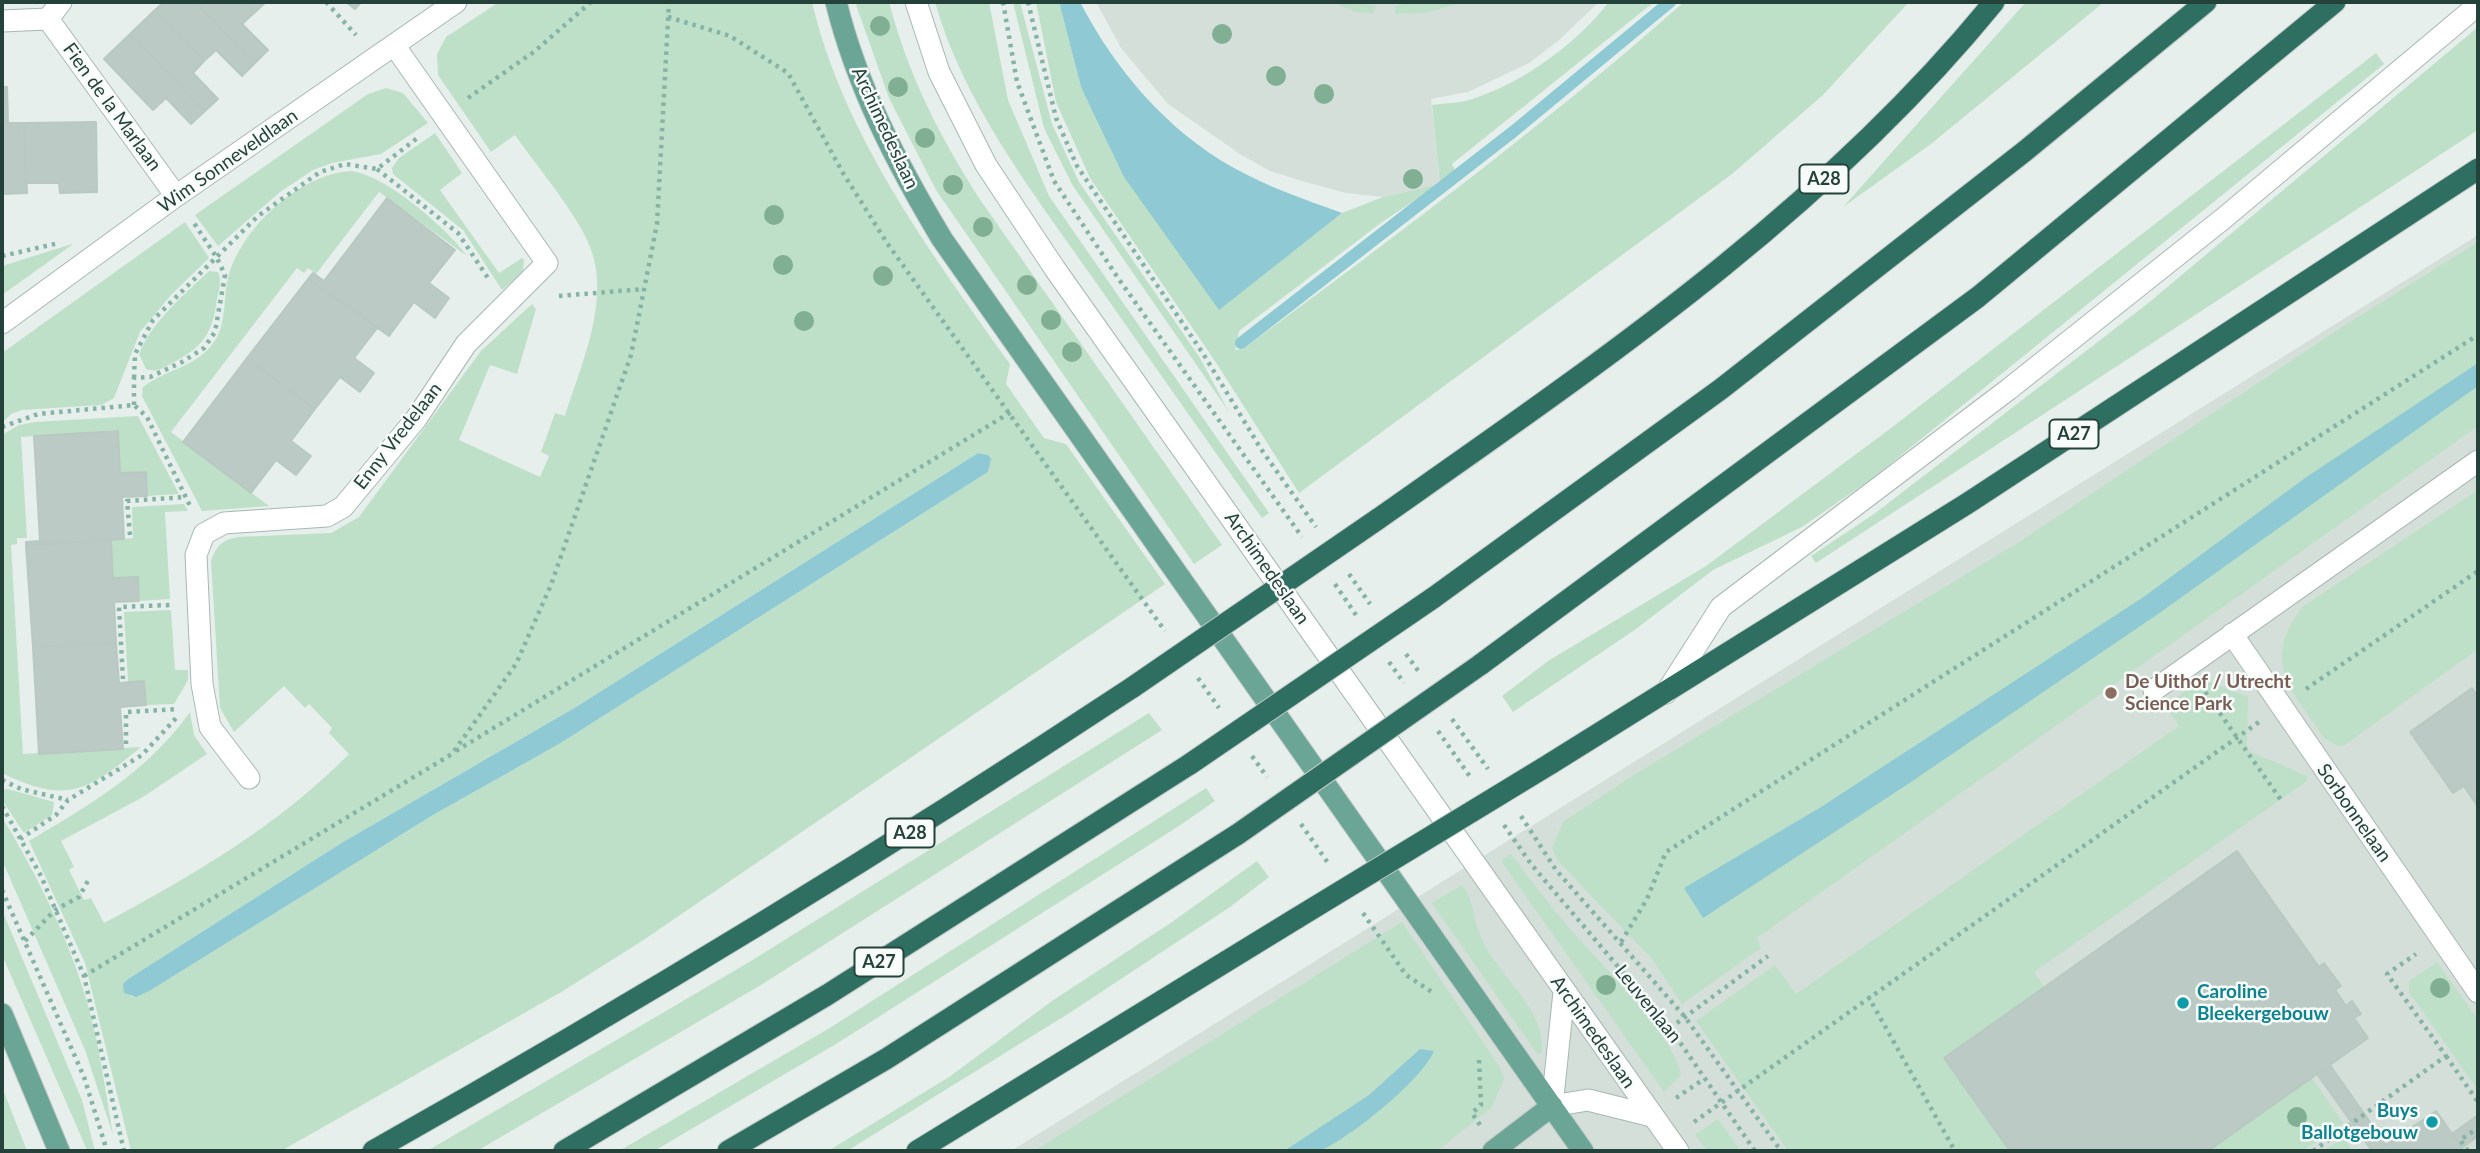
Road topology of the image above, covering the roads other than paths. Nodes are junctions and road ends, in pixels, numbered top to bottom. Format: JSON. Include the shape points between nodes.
{"nodes":[{"id":1,"x":456,"y":2,"type":"edge"},
{"id":2,"x":836,"y":2,"type":"edge"},
{"id":3,"x":916,"y":2,"type":"edge"},
{"id":4,"x":1994,"y":2,"type":"edge"},
{"id":5,"x":2206,"y":2,"type":"edge"},
{"id":6,"x":2335,"y":2,"type":"edge"},
{"id":7,"x":2478,"y":5,"type":"edge"},
{"id":8,"x":55,"y":10,"type":"edge"},
{"id":9,"x":2,"y":21,"type":"edge"},
{"id":10,"x":394,"y":45,"type":"junction"},
{"id":11,"x":2478,"y":169,"type":"edge"},
{"id":12,"x":176,"y":196,"type":"junction"},
{"id":13,"x":2,"y":323,"type":"edge"},
{"id":14,"x":2478,"y":461,"type":"edge"},
{"id":15,"x":2232,"y":634,"type":"junction"},
{"id":16,"x":2154,"y":690,"type":"dead end"},
{"id":17,"x":1666,"y":693,"type":"junction"},
{"id":18,"x":249,"y":778,"type":"dead end"},
{"id":19,"x":1564,"y":992,"type":"junction"},
{"id":20,"x":2478,"y":992,"type":"edge"},
{"id":21,"x":2,"y":1014,"type":"edge"},
{"id":22,"x":1552,"y":1106,"type":"junction"},
{"id":23,"x":1652,"y":1116,"type":"junction"},
{"id":24,"x":1494,"y":1150,"type":"edge"},
{"id":25,"x":59,"y":1151,"type":"edge"},
{"id":26,"x":373,"y":1151,"type":"edge"},
{"id":27,"x":565,"y":1151,"type":"edge"},
{"id":28,"x":728,"y":1151,"type":"edge"},
{"id":29,"x":917,"y":1151,"type":"edge"},
{"id":30,"x":1583,"y":1151,"type":"edge"},
{"id":31,"x":1678,"y":1151,"type":"edge"}],
"edges":[{"from":1,"to":10,"type":"street","name":"Wim Sonneveldlaan"},
{"from":2,"to":22,"type":"main road","name":"Archimedeslaan","via":[[859,73],[899,168],[942,239]]},
{"from":3,"to":19,"type":"street","name":"Archimedeslaan","via":[[939,72],[986,165]]},
{"from":4,"to":26,"type":"highway","number":"A28","bridge":true,"via":[[1921,87],[1767,230],[1592,367],[1378,519],[934,818],[705,959]]},
{"from":5,"to":27,"type":"highway","number":"A27","bridge":true,"via":[[2025,151],[1721,389],[1433,598],[1189,764],[827,995]]},
{"from":6,"to":28,"type":"highway","bridge":true,"via":[[1978,297],[1480,665],[1238,834],[886,1059]]},
{"from":7,"to":17,"type":"street","number":"A27","via":[[2020,381],[1721,607]]},
{"from":8,"to":9,"type":"street","name":"Fien de la Marlaan"},
{"from":8,"to":12,"type":"street","name":"Fien de la Marlaan"},
{"from":10,"to":12,"type":"street","name":"Wim Sonneveldlaan"},
{"from":10,"to":18,"type":"street","name":"Enny Vredelaan","via":[[547,263],[466,344],[416,419],[343,507],[327,516],[224,523],[204,534],[196,555],[202,684],[210,727]]},
{"from":11,"to":17,"type":"highway","number":"A27","via":[[1968,503]]},
{"from":12,"to":13,"type":"street","name":"Wim Sonneveldlaan"},
{"from":14,"to":15,"type":"street"},
{"from":15,"to":16,"type":"street"},
{"from":15,"to":20,"type":"street","name":"Sorbonnelaan"},
{"from":17,"to":29,"type":"highway","number":"A27","bridge":true},
{"from":19,"to":22,"type":"street"},
{"from":19,"to":23,"type":"street","name":"Archimedeslaan"},
{"from":21,"to":25,"type":"main road"},
{"from":22,"to":23,"type":"street","via":[[1588,1101]]},
{"from":22,"to":24,"type":"main road"},
{"from":22,"to":30,"type":"main road"},
{"from":23,"to":31,"type":"street"}]}
